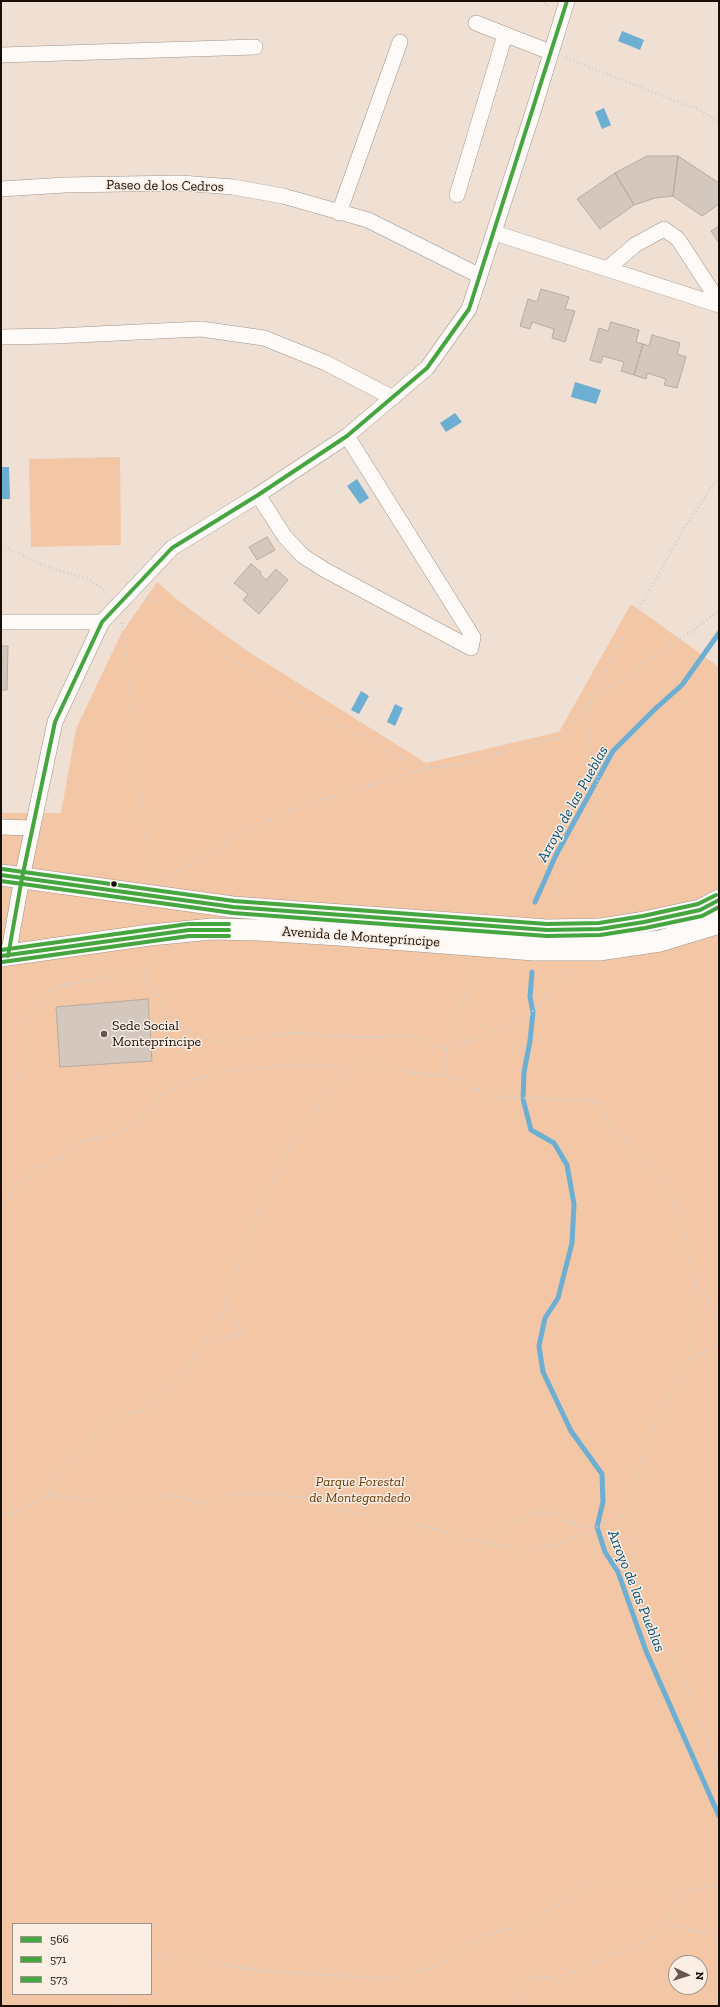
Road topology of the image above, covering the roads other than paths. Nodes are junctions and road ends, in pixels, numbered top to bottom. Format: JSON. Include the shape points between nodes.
{"nodes":[{"id":1,"x":567,"y":1,"type":"edge"},
{"id":2,"x":476,"y":23,"type":"dead end"},
{"id":3,"x":506,"y":34,"type":"junction"},
{"id":4,"x":400,"y":42,"type":"dead end"},
{"id":5,"x":254,"y":46,"type":"dead end"},
{"id":6,"x":550,"y":52,"type":"junction"},
{"id":7,"x":1,"y":55,"type":"edge"},
{"id":8,"x":1,"y":190,"type":"edge"},
{"id":9,"x":457,"y":195,"type":"dead end"},
{"id":10,"x":339,"y":212,"type":"junction"},
{"id":11,"x":495,"y":233,"type":"junction"},
{"id":12,"x":607,"y":269,"type":"junction"},
{"id":13,"x":480,"y":276,"type":"junction"},
{"id":14,"x":719,"y":304,"type":"edge"},
{"id":15,"x":1,"y":337,"type":"edge"},
{"id":16,"x":393,"y":398,"type":"junction"},
{"id":17,"x":347,"y":436,"type":"junction"},
{"id":18,"x":258,"y":495,"type":"junction"},
{"id":19,"x":1,"y":622,"type":"edge"},
{"id":20,"x":102,"y":622,"type":"junction"},
{"id":21,"x":1,"y":827,"type":"edge"},
{"id":22,"x":32,"y":828,"type":"junction"},
{"id":23,"x":1,"y":875,"type":"edge"},
{"id":24,"x":22,"y":878,"type":"junction"},
{"id":25,"x":719,"y":900,"type":"edge"},
{"id":26,"x":719,"y":923,"type":"edge"},
{"id":27,"x":4,"y":956,"type":"edge"}],
"edges":[{"from":1,"to":6,"type":"street"},
{"from":2,"to":3,"type":"street"},
{"from":3,"to":6,"type":"street"},
{"from":3,"to":9,"type":"street"},
{"from":4,"to":10,"type":"street"},
{"from":5,"to":7,"type":"street"},
{"from":6,"to":11,"type":"street"},
{"from":8,"to":10,"type":"street","name":"Paseo de los Cedros","via":[[181,183],[283,196]]},
{"from":10,"to":13,"type":"street","name":"Paseo de los Cedros","via":[[368,220]]},
{"from":11,"to":12,"type":"street"},
{"from":11,"to":13,"type":"street"},
{"from":12,"to":14,"type":"street"},
{"from":12,"to":14,"type":"street","via":[[635,245],[664,229],[678,239]]},
{"from":13,"to":16,"type":"street","via":[[469,309],[427,368]]},
{"from":15,"to":16,"type":"street","via":[[201,329],[264,338],[326,363]]},
{"from":16,"to":17,"type":"street"},
{"from":17,"to":18,"type":"street"},
{"from":17,"to":18,"type":"street","via":[[473,637],[471,648],[303,556],[284,537]]},
{"from":18,"to":20,"type":"street","via":[[172,548]]},
{"from":19,"to":20,"type":"street"},
{"from":20,"to":22,"type":"street","via":[[55,722]]},
{"from":21,"to":22,"type":"street"},
{"from":22,"to":24,"type":"street"},
{"from":23,"to":24,"type":"street","name":"Avenida de Montepríncipe"},
{"from":24,"to":25,"type":"street","name":"Avenida de Montepríncipe","via":[[113,890],[151,892],[233,907],[547,930],[600,929],[644,922],[700,910]]},
{"from":24,"to":27,"type":"street"},
{"from":26,"to":27,"type":"street","name":"Avenida de Montepríncipe","via":[[660,941],[599,950],[534,950],[259,930],[189,930]]}]}
